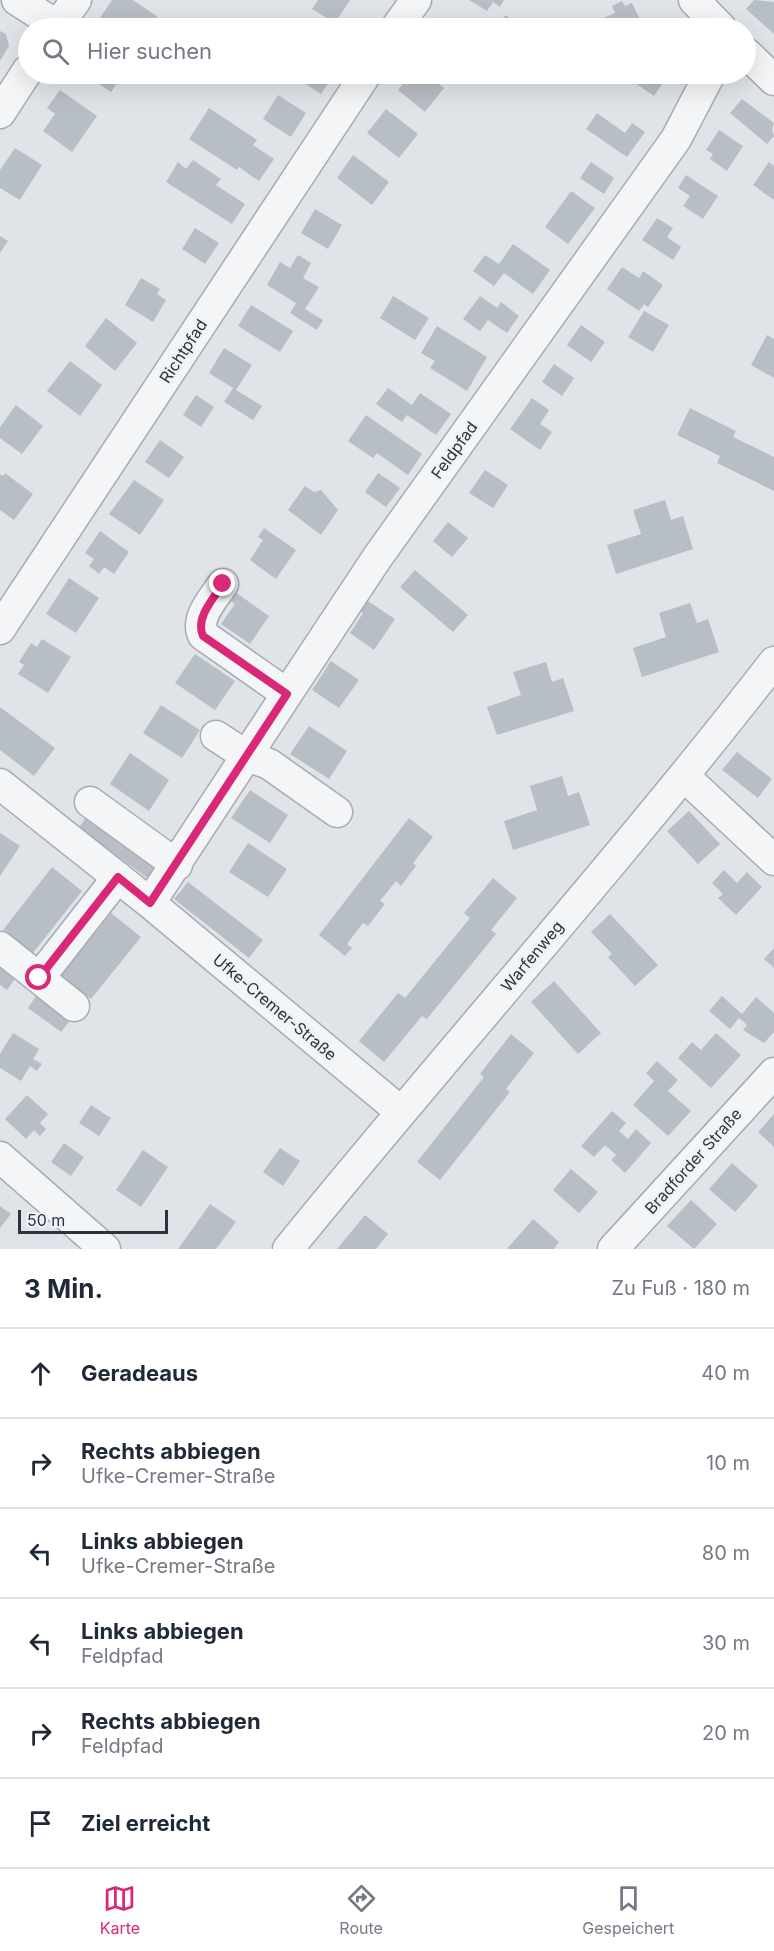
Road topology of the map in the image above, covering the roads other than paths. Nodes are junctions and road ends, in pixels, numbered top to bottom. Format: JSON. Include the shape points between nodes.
{"nodes":[{"id":1,"x":17,"y":0,"type":"edge"},
{"id":2,"x":76,"y":0,"type":"edge"},
{"id":3,"x":694,"y":0,"type":"edge"},
{"id":4,"x":728,"y":0,"type":"edge"},
{"id":5,"x":44,"y":18,"type":"edge"},
{"id":6,"x":63,"y":18,"type":"edge"},
{"id":7,"x":711,"y":18,"type":"edge"},
{"id":8,"x":724,"y":18,"type":"edge"},
{"id":9,"x":756,"y":63,"type":"edge"},
{"id":10,"x":774,"y":81,"type":"edge"},
{"id":11,"x":19,"y":84,"type":"edge"},
{"id":12,"x":359,"y":84,"type":"edge"},
{"id":13,"x":705,"y":84,"type":"edge"},
{"id":14,"x":0,"y":113,"type":"edge"},
{"id":15,"x":223,"y":584,"type":"dead end"},
{"id":16,"x":0,"y":629,"type":"edge"},
{"id":17,"x":774,"y":662,"type":"edge"},
{"id":18,"x":287,"y":694,"type":"junction"},
{"id":19,"x":216,"y":736,"type":"dead end"},
{"id":20,"x":247,"y":756,"type":"junction"},
{"id":21,"x":685,"y":777,"type":"junction"},
{"id":22,"x":0,"y":784,"type":"edge"},
{"id":23,"x":90,"y":802,"type":"dead end"},
{"id":24,"x":337,"y":812,"type":"dead end"},
{"id":25,"x":774,"y":860,"type":"edge"},
{"id":26,"x":177,"y":865,"type":"junction"},
{"id":27,"x":118,"y":877,"type":"junction"},
{"id":28,"x":150,"y":903,"type":"junction"},
{"id":29,"x":0,"y":947,"type":"edge"},
{"id":30,"x":39,"y":978,"type":"junction"},
{"id":31,"x":74,"y":1006,"type":"dead end"},
{"id":32,"x":774,"y":1073,"type":"edge"},
{"id":33,"x":400,"y":1111,"type":"junction"},
{"id":34,"x":0,"y":1157,"type":"edge"},
{"id":35,"x":105,"y":1249,"type":"edge"},
{"id":36,"x":288,"y":1249,"type":"edge"},
{"id":37,"x":613,"y":1249,"type":"edge"}],
"edges":[{"from":1,"to":5,"type":"street"},
{"from":2,"to":6,"type":"street"},
{"from":3,"to":7,"type":"street"},
{"from":4,"to":8,"type":"street"},
{"from":9,"to":10,"type":"street"},
{"from":11,"to":14,"type":"street"},
{"from":12,"to":16,"type":"street","name":"Richtpfad"},
{"from":13,"to":18,"type":"street","name":"Feldpfad","via":[[676,139],[377,558]]},
{"from":15,"to":18,"type":"street","via":[[201,619],[203,636]]},
{"from":17,"to":21,"type":"street","name":"Warfenweg"},
{"from":18,"to":20,"type":"street"},
{"from":19,"to":20,"type":"street"},
{"from":20,"to":24,"type":"street","via":[[269,764]]},
{"from":20,"to":26,"type":"street"},
{"from":21,"to":25,"type":"street"},
{"from":21,"to":33,"type":"street","name":"Warfenweg"},
{"from":22,"to":27,"type":"street","name":"Ufke-Cremer-Straße"},
{"from":23,"to":26,"type":"street"},
{"from":26,"to":28,"type":"street"},
{"from":27,"to":28,"type":"street","name":"Ufke-Cremer-Straße"},
{"from":27,"to":30,"type":"street"},
{"from":28,"to":33,"type":"street","name":"Ufke-Cremer-Straße"},
{"from":29,"to":30,"type":"street"},
{"from":30,"to":31,"type":"street"},
{"from":32,"to":37,"type":"street","name":"Bradforder Straße"},
{"from":33,"to":36,"type":"street","name":"Warfenweg"},
{"from":34,"to":35,"type":"street"}]}
